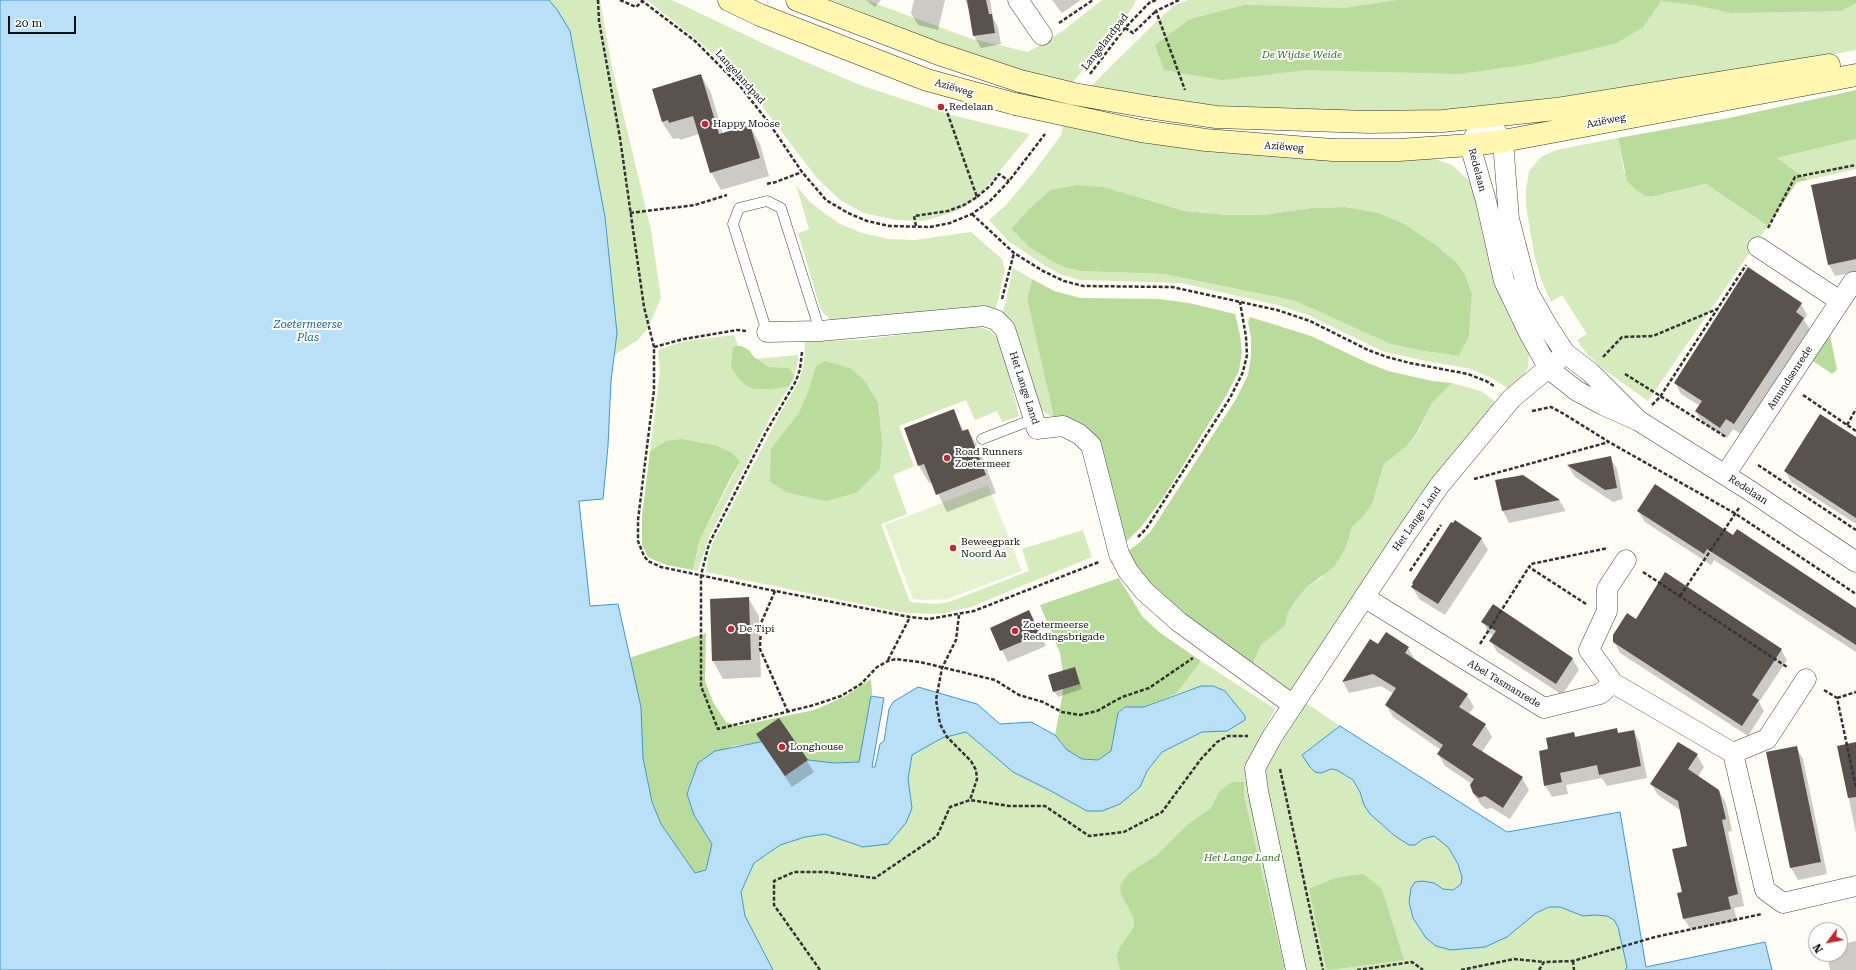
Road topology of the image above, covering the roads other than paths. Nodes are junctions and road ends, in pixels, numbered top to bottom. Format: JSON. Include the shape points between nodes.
{"nodes":[{"id":1,"x":729,"y":0,"type":"edge"},
{"id":2,"x":797,"y":0,"type":"edge"},
{"id":3,"x":1018,"y":0,"type":"edge"},
{"id":4,"x":1042,"y":34,"type":"road end"},
{"id":5,"x":1856,"y":61,"type":"edge"},
{"id":6,"x":1856,"y":75,"type":"edge"},
{"id":7,"x":1485,"y":117,"type":"junction"},
{"id":8,"x":1503,"y":141,"type":"junction"},
{"id":9,"x":1470,"y":144,"type":"junction"},
{"id":10,"x":1758,"y":247,"type":"road end"},
{"id":11,"x":1856,"y":282,"type":"edge"},
{"id":12,"x":1840,"y":302,"type":"junction"},
{"id":13,"x":766,"y":332,"type":"joint"},
{"id":14,"x":812,"y":332,"type":"junction"},
{"id":15,"x":1565,"y":353,"type":"junction"},
{"id":16,"x":1549,"y":369,"type":"junction"},
{"id":17,"x":1034,"y":419,"type":"junction"},
{"id":18,"x":1639,"y":421,"type":"junction"},
{"id":19,"x":982,"y":439,"type":"dead end"},
{"id":20,"x":1725,"y":475,"type":"junction"},
{"id":21,"x":1626,"y":560,"type":"road end"},
{"id":22,"x":1856,"y":562,"type":"edge"},
{"id":23,"x":1364,"y":597,"type":"junction"},
{"id":24,"x":1806,"y":679,"type":"road end"},
{"id":25,"x":1613,"y":683,"type":"junction"},
{"id":26,"x":1294,"y":705,"type":"junction"},
{"id":27,"x":1733,"y":753,"type":"junction"},
{"id":28,"x":1856,"y":886,"type":"edge"},
{"id":29,"x":1296,"y":970,"type":"edge"}],
"edges":[{"from":1,"to":9,"type":"street","name":"Aziëweg","bridge":true,"via":[[927,80],[1015,104],[1141,131],[1206,140],[1333,150],[1399,150]]},
{"from":2,"to":7,"type":"street","name":"Aziëweg","bridge":true,"via":[[939,54],[1020,81],[1074,94],[1156,108],[1216,117],[1369,122],[1443,121]]},
{"from":3,"to":4,"type":"street"},
{"from":5,"to":7,"type":"street","name":"Aziëweg","via":[[1556,109]]},
{"from":6,"to":8,"type":"street","name":"Aziëweg"},
{"from":7,"to":8,"type":"street"},
{"from":7,"to":9,"type":"street","name":"Redelaan"},
{"from":8,"to":9,"type":"street","name":"Aziëweg"},
{"from":8,"to":15,"type":"street","name":"Redelaan","via":[[1509,219],[1528,292]]},
{"from":9,"to":16,"type":"street","name":"Redelaan","via":[[1504,281]]},
{"from":10,"to":12,"type":"street"},
{"from":11,"to":12,"type":"street","name":"Amundsenrede","via":[[1853,282]]},
{"from":12,"to":20,"type":"street","name":"Amundsenrede"},
{"from":13,"to":14,"type":"street"},
{"from":13,"to":14,"type":"lane","via":[[732,224],[739,208],[767,200],[781,208]]},
{"from":14,"to":17,"type":"street","name":"Het Lange Land","via":[[984,316],[996,320],[1005,329]]},
{"from":15,"to":16,"type":"street","name":"Het Lange Land"},
{"from":15,"to":18,"type":"street","name":"Redelaan","via":[[1590,372]]},
{"from":16,"to":18,"type":"street","name":"Redelaan","via":[[1577,391]]},
{"from":16,"to":23,"type":"street","name":"Het Lange Land","via":[[1529,382],[1512,398],[1439,486]]},
{"from":17,"to":19,"type":"lane"},
{"from":17,"to":26,"type":"street","name":"Het Lange Land","via":[[1037,429],[1063,426],[1079,434],[1091,446],[1119,554],[1128,571],[1144,591],[1179,622]]},
{"from":18,"to":20,"type":"street","name":"Redelaan"},
{"from":20,"to":22,"type":"street","name":"Redelaan"},
{"from":21,"to":25,"type":"street","via":[[1608,590],[1607,611],[1589,650]]},
{"from":23,"to":25,"type":"street","name":"Abel Tasmanrede","via":[[1544,708],[1600,694]]},
{"from":23,"to":26,"type":"street","name":"Het Lange Land"},
{"from":24,"to":27,"type":"street","via":[[1767,738]]},
{"from":25,"to":27,"type":"street"},
{"from":26,"to":29,"type":"street","name":"Het Lange Land","via":[[1255,768]]},
{"from":27,"to":28,"type":"street","via":[[1765,890],[1783,903]]}]}
